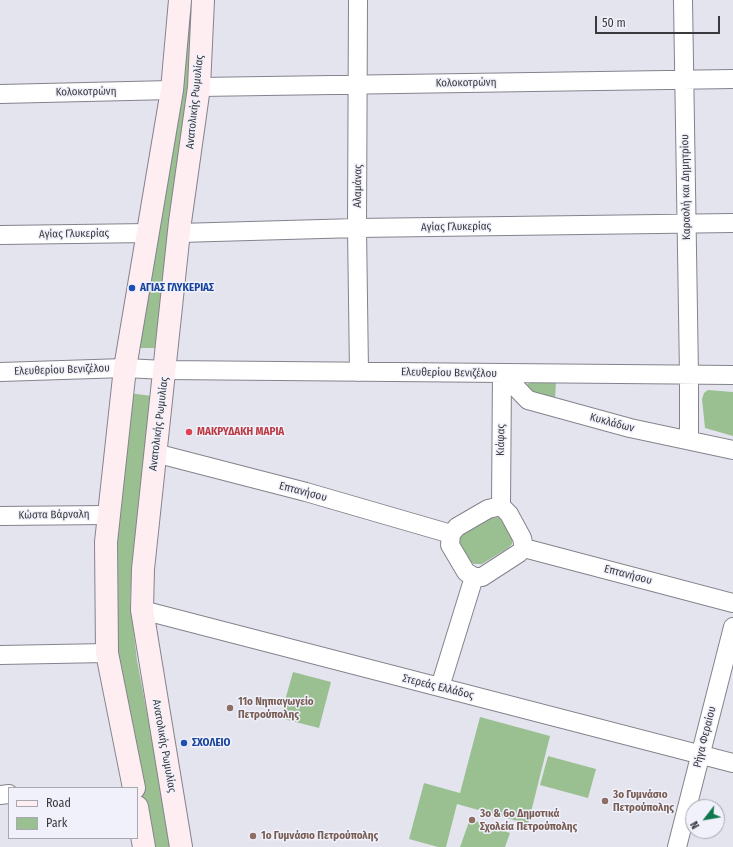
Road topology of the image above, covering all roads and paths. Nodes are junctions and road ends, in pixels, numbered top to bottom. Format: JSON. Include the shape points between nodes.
{"nodes":[{"id":1,"x":180,"y":0,"type":"edge"},
{"id":2,"x":203,"y":0,"type":"edge"},
{"id":3,"x":358,"y":0,"type":"edge"},
{"id":4,"x":682,"y":0,"type":"edge"},
{"id":5,"x":733,"y":78,"type":"edge"},
{"id":6,"x":684,"y":80,"type":"junction"},
{"id":7,"x":359,"y":84,"type":"junction"},
{"id":8,"x":198,"y":87,"type":"junction"},
{"id":9,"x":172,"y":90,"type":"junction"},
{"id":10,"x":0,"y":94,"type":"edge"},
{"id":11,"x":733,"y":223,"type":"edge"},
{"id":12,"x":687,"y":224,"type":"junction"},
{"id":13,"x":357,"y":228,"type":"junction"},
{"id":14,"x":149,"y":233,"type":"junction"},
{"id":15,"x":179,"y":233,"type":"junction"},
{"id":16,"x":0,"y":235,"type":"edge"},
{"id":17,"x":125,"y":368,"type":"junction"},
{"id":18,"x":165,"y":370,"type":"junction"},
{"id":19,"x":0,"y":372,"type":"edge"},
{"id":20,"x":359,"y":372,"type":"junction"},
{"id":21,"x":502,"y":373,"type":"junction"},
{"id":22,"x":689,"y":375,"type":"junction"},
{"id":23,"x":733,"y":375,"type":"edge"},
{"id":24,"x":688,"y":440,"type":"junction"},
{"id":25,"x":733,"y":450,"type":"edge"},
{"id":26,"x":155,"y":453,"type":"junction"},
{"id":27,"x":501,"y":506,"type":"junction"},
{"id":28,"x":107,"y":515,"type":"junction"},
{"id":29,"x":0,"y":516,"type":"edge"},
{"id":30,"x":451,"y":534,"type":"junction"},
{"id":31,"x":524,"y":548,"type":"junction"},
{"id":32,"x":474,"y":577,"type":"junction"},
{"id":33,"x":733,"y":603,"type":"edge"},
{"id":34,"x":142,"y":610,"type":"junction"},
{"id":35,"x":733,"y":627,"type":"edge"},
{"id":36,"x":107,"y":653,"type":"junction"},
{"id":37,"x":0,"y":655,"type":"edge"},
{"id":38,"x":440,"y":687,"type":"junction"},
{"id":39,"x":701,"y":754,"type":"junction"},
{"id":40,"x":733,"y":762,"type":"edge"},
{"id":41,"x":134,"y":787,"type":"edge"},
{"id":42,"x":138,"y":813,"type":"edge"},
{"id":43,"x":144,"y":847,"type":"edge"},
{"id":44,"x":181,"y":847,"type":"edge"},
{"id":45,"x":677,"y":847,"type":"edge"}],
"edges":[{"from":1,"to":9,"type":"main road"},
{"from":2,"to":8,"type":"main road","name":"Ανατολικής Ρωμυλίας"},
{"from":3,"to":7,"type":"street","name":"Αλαμάνας"},
{"from":4,"to":6,"type":"street","name":"Καραολή και Δημητρίου"},
{"from":5,"to":6,"type":"street","name":"Κολοκοτρώνη"},
{"from":6,"to":7,"type":"street","name":"Κολοκοτρώνη"},
{"from":6,"to":12,"type":"street","name":"Καραολή και Δημητρίου"},
{"from":7,"to":8,"type":"street","name":"Κολοκοτρώνη"},
{"from":7,"to":13,"type":"street","name":"Αλαμάνας"},
{"from":8,"to":15,"type":"main road","name":"Ανατολικής Ρωμυλίας"},
{"from":9,"to":10,"type":"street","name":"Κολοκοτρώνη"},
{"from":9,"to":14,"type":"main road"},
{"from":11,"to":12,"type":"street","name":"Αγίας Γλυκερίας"},
{"from":12,"to":13,"type":"street","name":"Αγίας Γλυκερίας"},
{"from":12,"to":22,"type":"street","name":"Καραολή και Δημητρίου"},
{"from":13,"to":15,"type":"street","name":"Αγίας Γλυκερίας"},
{"from":13,"to":20,"type":"street","name":"Αλαμάνας"},
{"from":14,"to":16,"type":"street","name":"Αγίας Γλυκερίας"},
{"from":14,"to":17,"type":"main road"},
{"from":15,"to":18,"type":"main road","name":"Ανατολικής Ρωμυλίας"},
{"from":17,"to":18,"type":"street","name":"Ελευθερίου Βενιζέλου"},
{"from":17,"to":19,"type":"street","name":"Ελευθερίου Βενιζέλου"},
{"from":17,"to":28,"type":"main road"},
{"from":18,"to":20,"type":"street","name":"Ελευθερίου Βενιζέλου"},
{"from":18,"to":26,"type":"main road","name":"Ανατολικής Ρωμυλίας"},
{"from":20,"to":21,"type":"street","name":"Ελευθερίου Βενιζέλου"},
{"from":21,"to":22,"type":"street","name":"Ελευθερίου Βενιζέλου"},
{"from":21,"to":24,"type":"street","name":"Κυκλάδων","via":[[528,400],[630,428]]},
{"from":21,"to":27,"type":"street","name":"Κιάφας"},
{"from":22,"to":23,"type":"street","name":"Ελευθερίου Βενιζέλου"},
{"from":22,"to":24,"type":"street","name":"Καραολή και Δημητρίου"},
{"from":24,"to":25,"type":"street","name":"Κυκλάδων"},
{"from":26,"to":30,"type":"street","name":"Επτανήσου","via":[[306,492]]},
{"from":26,"to":34,"type":"main road","name":"Ανατολικής Ρωμυλίας","via":[[143,569]]},
{"from":27,"to":30,"type":"street","via":[[488,509],[457,527]]},
{"from":27,"to":31,"type":"street","via":[[509,514],[522,538]]},
{"from":28,"to":29,"type":"street","name":"Κώστα Βάρναλη"},
{"from":28,"to":36,"type":"main road"},
{"from":30,"to":32,"type":"street","via":[[450,545],[466,572]]},
{"from":31,"to":32,"type":"street","via":[[482,576]]},
{"from":31,"to":33,"type":"street","name":"Επτανήσου"},
{"from":32,"to":38,"type":"street"},
{"from":34,"to":38,"type":"street","name":"Στερεάς Ελλάδος"},
{"from":34,"to":44,"type":"main road","name":"Ανατολικής Ρωμυλίας"},
{"from":35,"to":39,"type":"street","name":"Ρήγα Φεραίου"},
{"from":36,"to":37,"type":"street"},
{"from":36,"to":41,"type":"main road"},
{"from":38,"to":39,"type":"street","name":"Στερεάς Ελλάδος"},
{"from":39,"to":40,"type":"street","name":"Στερεάς Ελλάδος"},
{"from":39,"to":45,"type":"street","name":"Ρήγα Φεραίου"},
{"from":42,"to":43,"type":"main road"}]}
